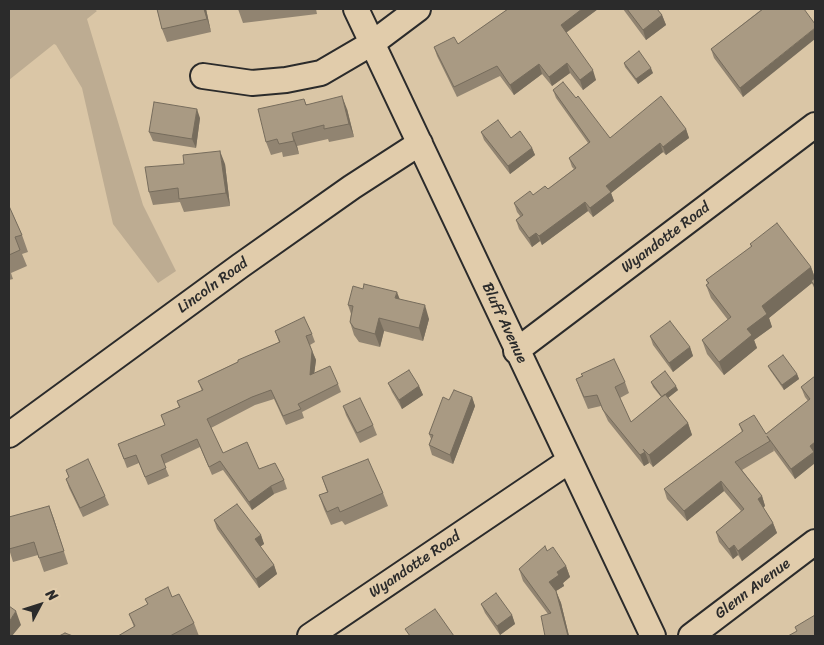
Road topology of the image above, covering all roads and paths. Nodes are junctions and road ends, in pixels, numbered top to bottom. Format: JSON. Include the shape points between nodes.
{"nodes":[{"id":1,"x":356,"y":9,"type":"edge"},
{"id":2,"x":418,"y":9,"type":"edge"},
{"id":3,"x":374,"y":42,"type":"junction"},
{"id":4,"x":203,"y":76,"type":"dead end"},
{"id":5,"x":815,"y":125,"type":"edge"},
{"id":6,"x":420,"y":143,"type":"junction"},
{"id":7,"x":516,"y":350,"type":"junction"},
{"id":8,"x":9,"y":435,"type":"edge"},
{"id":9,"x":569,"y":461,"type":"junction"},
{"id":10,"x":815,"y":542,"type":"edge"},
{"id":11,"x":310,"y":636,"type":"edge"},
{"id":12,"x":653,"y":636,"type":"edge"},
{"id":13,"x":691,"y":636,"type":"edge"}],
"edges":[{"from":1,"to":3,"type":"street","name":"Bluff Avenue"},
{"from":2,"to":3,"type":"street"},
{"from":3,"to":4,"type":"street","via":[[321,73],[286,80],[252,83]]},
{"from":3,"to":6,"type":"street","name":"Bluff Avenue"},
{"from":5,"to":7,"type":"street","name":"Wyandotte Road"},
{"from":6,"to":7,"type":"street","name":"Bluff Avenue"},
{"from":6,"to":8,"type":"street","name":"Lincoln Road","via":[[247,261]]},
{"from":7,"to":9,"type":"street","name":"Bluff Avenue"},
{"from":9,"to":11,"type":"street","name":"Wyandotte Road"},
{"from":9,"to":12,"type":"street","name":"Bluff Avenue"},
{"from":10,"to":13,"type":"street","name":"Glenn Avenue"}]}
